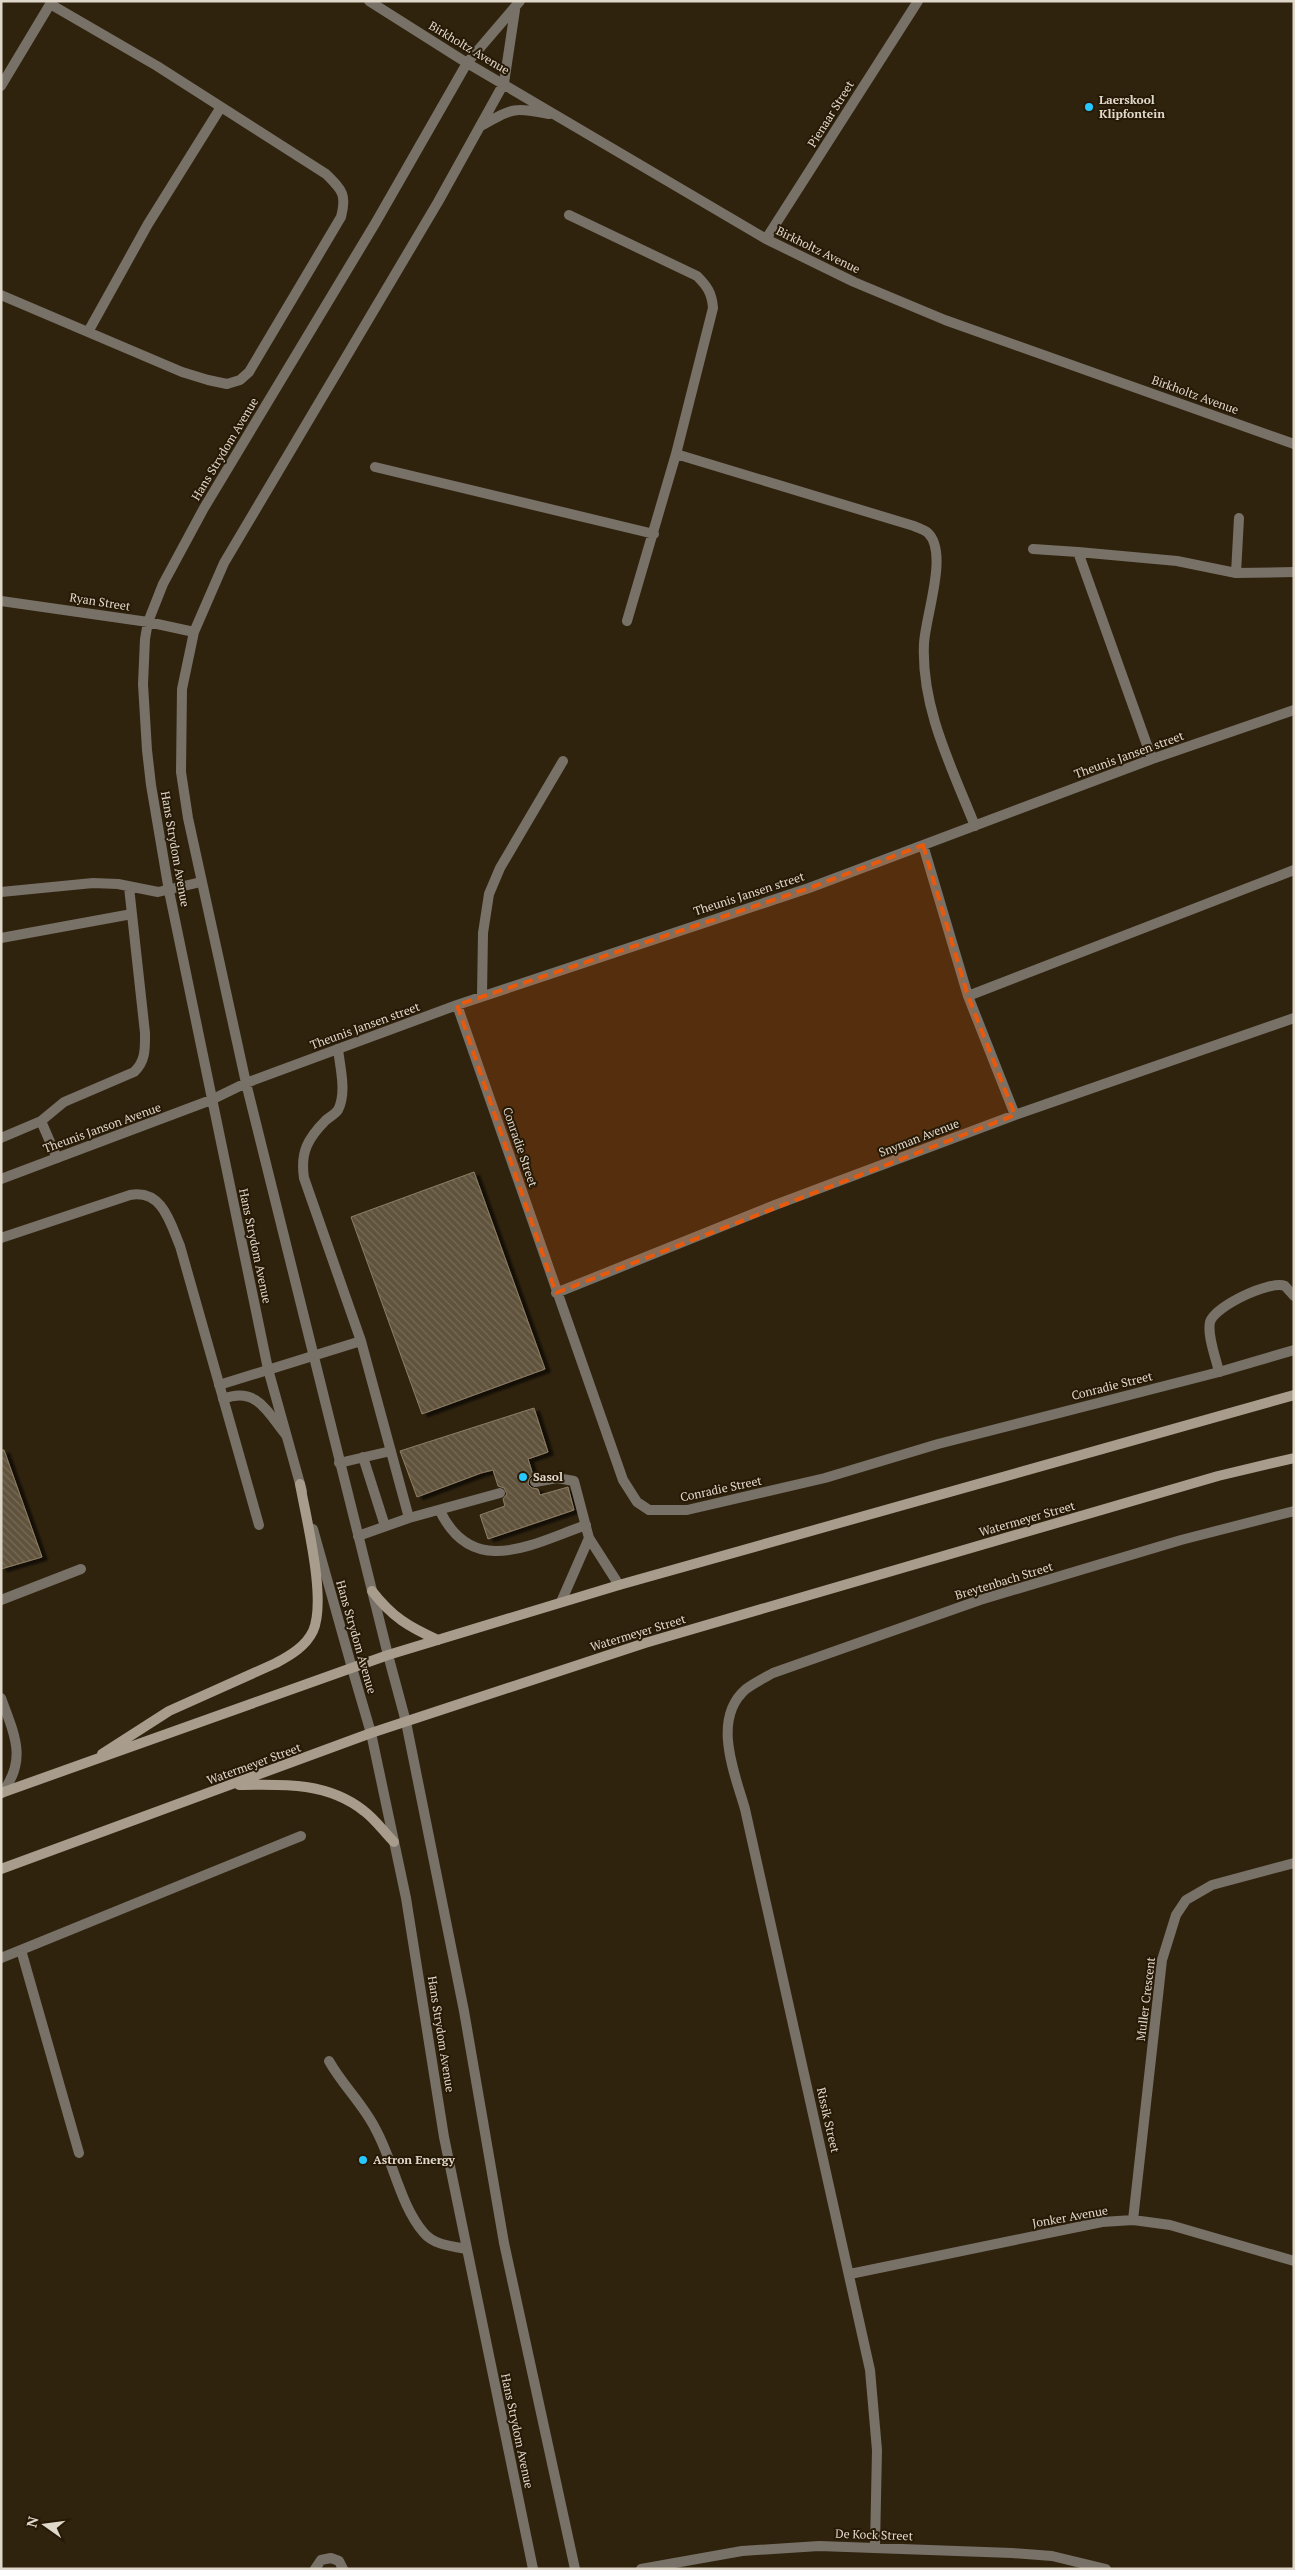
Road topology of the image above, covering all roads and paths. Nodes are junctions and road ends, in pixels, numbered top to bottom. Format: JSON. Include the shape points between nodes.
{"nodes":[{"id":1,"x":369,"y":1,"type":"edge"},
{"id":2,"x":918,"y":1,"type":"edge"},
{"id":3,"x":51,"y":2,"type":"edge"},
{"id":4,"x":518,"y":5,"type":"edge"},
{"id":5,"x":467,"y":63,"type":"junction"},
{"id":6,"x":504,"y":84,"type":"junction"},
{"id":7,"x":1,"y":86,"type":"edge"},
{"id":8,"x":222,"y":107,"type":"junction"},
{"id":9,"x":555,"y":115,"type":"junction"},
{"id":10,"x":480,"y":126,"type":"junction"},
{"id":11,"x":569,"y":215,"type":"dead end"},
{"id":12,"x":766,"y":239,"type":"junction"},
{"id":13,"x":1,"y":295,"type":"edge"},
{"id":14,"x":88,"y":332,"type":"junction"},
{"id":15,"x":1294,"y":444,"type":"edge"},
{"id":16,"x":676,"y":454,"type":"junction"},
{"id":17,"x":374,"y":467,"type":"dead end"},
{"id":18,"x":1239,"y":518,"type":"dead end"},
{"id":19,"x":654,"y":534,"type":"junction"},
{"id":20,"x":1033,"y":549,"type":"dead end"},
{"id":21,"x":1078,"y":552,"type":"junction"},
{"id":22,"x":1294,"y":572,"type":"edge"},
{"id":23,"x":1236,"y":573,"type":"junction"},
{"id":24,"x":1,"y":601,"type":"edge"},
{"id":25,"x":628,"y":621,"type":"dead end"},
{"id":26,"x":148,"y":622,"type":"junction"},
{"id":27,"x":194,"y":632,"type":"junction"},
{"id":28,"x":1294,"y":710,"type":"edge"},
{"id":29,"x":1152,"y":759,"type":"junction"},
{"id":30,"x":563,"y":761,"type":"dead end"},
{"id":31,"x":975,"y":826,"type":"junction"},
{"id":32,"x":923,"y":845,"type":"junction"},
{"id":33,"x":1294,"y":870,"type":"edge"},
{"id":34,"x":201,"y":882,"type":"junction"},
{"id":35,"x":129,"y":887,"type":"junction"},
{"id":36,"x":169,"y":891,"type":"junction"},
{"id":37,"x":1,"y":892,"type":"edge"},
{"id":38,"x":132,"y":914,"type":"junction"},
{"id":39,"x":1,"y":938,"type":"edge"},
{"id":40,"x":482,"y":996,"type":"junction"},
{"id":41,"x":968,"y":996,"type":"junction"},
{"id":42,"x":458,"y":1005,"type":"junction"},
{"id":43,"x":1294,"y":1018,"type":"edge"},
{"id":44,"x":338,"y":1049,"type":"junction"},
{"id":45,"x":246,"y":1083,"type":"junction"},
{"id":46,"x":211,"y":1100,"type":"junction"},
{"id":47,"x":1015,"y":1115,"type":"junction"},
{"id":48,"x":41,"y":1121,"type":"junction"},
{"id":49,"x":1,"y":1138,"type":"edge"},
{"id":50,"x":57,"y":1158,"type":"junction"},
{"id":51,"x":1,"y":1179,"type":"edge"},
{"id":52,"x":1,"y":1238,"type":"edge"},
{"id":53,"x":556,"y":1293,"type":"junction"},
{"id":54,"x":1294,"y":1296,"type":"edge"},
{"id":55,"x":361,"y":1341,"type":"junction"},
{"id":56,"x":1294,"y":1350,"type":"edge"},
{"id":57,"x":312,"y":1355,"type":"junction"},
{"id":58,"x":268,"y":1369,"type":"junction"},
{"id":59,"x":1219,"y":1372,"type":"junction"},
{"id":60,"x":219,"y":1385,"type":"junction"},
{"id":61,"x":1294,"y":1395,"type":"edge"},
{"id":62,"x":223,"y":1399,"type":"junction"},
{"id":63,"x":286,"y":1435,"type":"junction"},
{"id":64,"x":391,"y":1451,"type":"junction"},
{"id":65,"x":363,"y":1458,"type":"junction"},
{"id":66,"x":1294,"y":1458,"type":"edge"},
{"id":67,"x":340,"y":1463,"type":"junction"},
{"id":68,"x":536,"y":1482,"type":"dead end"},
{"id":69,"x":300,"y":1484,"type":"junction"},
{"id":70,"x":500,"y":1493,"type":"dead end"},
{"id":71,"x":440,"y":1511,"type":"junction"},
{"id":72,"x":1294,"y":1511,"type":"edge"},
{"id":73,"x":409,"y":1518,"type":"junction"},
{"id":74,"x":259,"y":1524,"type":"dead end"},
{"id":75,"x":385,"y":1526,"type":"junction"},
{"id":76,"x":586,"y":1526,"type":"junction"},
{"id":77,"x":358,"y":1536,"type":"junction"},
{"id":78,"x":589,"y":1538,"type":"junction"},
{"id":79,"x":81,"y":1569,"type":"dead end"},
{"id":80,"x":619,"y":1584,"type":"junction"},
{"id":81,"x":372,"y":1591,"type":"junction"},
{"id":82,"x":1,"y":1600,"type":"edge"},
{"id":83,"x":561,"y":1602,"type":"junction"},
{"id":84,"x":438,"y":1640,"type":"junction"},
{"id":85,"x":388,"y":1655,"type":"junction"},
{"id":86,"x":352,"y":1668,"type":"junction"},
{"id":87,"x":1,"y":1698,"type":"edge"},
{"id":88,"x":735,"y":1702,"type":"joint"},
{"id":89,"x":406,"y":1722,"type":"junction"},
{"id":90,"x":371,"y":1733,"type":"junction"},
{"id":91,"x":86,"y":1764,"type":"junction"},
{"id":92,"x":231,"y":1786,"type":"junction"},
{"id":93,"x":2,"y":1793,"type":"edge"},
{"id":94,"x":301,"y":1836,"type":"dead end"},
{"id":95,"x":394,"y":1842,"type":"junction"},
{"id":96,"x":1294,"y":1863,"type":"edge"},
{"id":97,"x":1,"y":1869,"type":"edge"},
{"id":98,"x":20,"y":1950,"type":"junction"},
{"id":99,"x":1,"y":1958,"type":"edge"},
{"id":100,"x":329,"y":2061,"type":"dead end"},
{"id":101,"x":79,"y":2153,"type":"dead end"},
{"id":102,"x":1133,"y":2220,"type":"junction"},
{"id":103,"x":466,"y":2249,"type":"junction"},
{"id":104,"x":1294,"y":2261,"type":"edge"},
{"id":105,"x":850,"y":2274,"type":"junction"},
{"id":106,"x":875,"y":2547,"type":"junction"},
{"id":107,"x":315,"y":2569,"type":"edge"},
{"id":108,"x":343,"y":2569,"type":"edge"},
{"id":109,"x":533,"y":2569,"type":"edge"},
{"id":110,"x":575,"y":2569,"type":"edge"},
{"id":111,"x":641,"y":2569,"type":"edge"},
{"id":112,"x":1106,"y":2569,"type":"edge"}],
"edges":[{"from":1,"to":5,"type":"street","name":"Birkholtz Avenue"},
{"from":2,"to":12,"type":"street","name":"Pienaar Street"},
{"from":3,"to":7,"type":"street"},
{"from":3,"to":8,"type":"street"},
{"from":4,"to":5,"type":"street","name":"Hans Strydom Avenue"},
{"from":4,"to":6,"type":"street","name":"Hans Strydom Avenue"},
{"from":5,"to":6,"type":"street","name":"Birkholtz Avenue"},
{"from":5,"to":26,"type":"street","name":"Hans Strydom Avenue","via":[[376,222],[204,508],[163,584]]},
{"from":6,"to":9,"type":"street","name":"Birkholtz Avenue"},
{"from":6,"to":10,"type":"street","name":"Hans Strydom Avenue"},
{"from":8,"to":14,"type":"street","via":[[148,224]]},
{"from":8,"to":14,"type":"street","via":[[326,174],[342,190],[345,202],[341,217],[297,294],[250,372],[227,384],[182,372]]},
{"from":9,"to":10,"type":"street","via":[[519,108]]},
{"from":9,"to":12,"type":"street","name":"Birkholtz Avenue"},
{"from":10,"to":27,"type":"street","name":"Hans Strydom Avenue","via":[[224,563]]},
{"from":11,"to":16,"type":"street","via":[[697,276],[708,286],[713,308]]},
{"from":12,"to":15,"type":"street","name":"Birkholtz Avenue","via":[[854,282],[945,320]]},
{"from":13,"to":14,"type":"street"},
{"from":16,"to":19,"type":"street"},
{"from":16,"to":31,"type":"street","via":[[928,533],[935,547],[937,565],[924,632],[923,664],[927,691],[937,729]]},
{"from":17,"to":19,"type":"street"},
{"from":18,"to":23,"type":"street"},
{"from":19,"to":25,"type":"street"},
{"from":20,"to":21,"type":"street"},
{"from":21,"to":23,"type":"street","via":[[1177,561]]},
{"from":21,"to":29,"type":"street"},
{"from":22,"to":23,"type":"street"},
{"from":24,"to":26,"type":"street","name":"Ryan Street"},
{"from":26,"to":27,"type":"street","name":"Ryan Street"},
{"from":26,"to":36,"type":"street","name":"Hans Strydom Avenue","via":[[144,639],[143,684],[147,750]]},
{"from":27,"to":34,"type":"street","name":"Hans Strydom Avenue","via":[[182,689],[181,772]]},
{"from":28,"to":29,"type":"street","name":"Theunis Jansen street"},
{"from":29,"to":31,"type":"street","name":"Theunis Jansen street"},
{"from":30,"to":40,"type":"street","via":[[500,868],[489,894]]},
{"from":31,"to":32,"type":"street","name":"Theunis Jansen street"},
{"from":32,"to":40,"type":"street","name":"Theunis Jansen street","via":[[808,888]]},
{"from":32,"to":41,"type":"street"},
{"from":33,"to":41,"type":"street"},
{"from":34,"to":36,"type":"street"},
{"from":34,"to":45,"type":"street","name":"Hans Strydom Avenue"},
{"from":35,"to":36,"type":"street"},
{"from":35,"to":37,"type":"street","via":[[93,883]]},
{"from":35,"to":38,"type":"street"},
{"from":36,"to":46,"type":"street","name":"Hans Strydom Avenue"},
{"from":38,"to":39,"type":"street"},
{"from":38,"to":48,"type":"street","via":[[144,1058],[134,1072],[64,1102]]},
{"from":40,"to":42,"type":"street","name":"Theunis Jansen street"},
{"from":41,"to":47,"type":"street"},
{"from":42,"to":44,"type":"street","name":"Theunis Jansen street"},
{"from":42,"to":53,"type":"street","name":"Conradie Street"},
{"from":43,"to":47,"type":"street","name":"Snyman Avenue"},
{"from":44,"to":45,"type":"street","name":"Theunis Jansen street"},
{"from":44,"to":55,"type":"street","via":[[342,1095],[338,1111],[325,1121],[306,1145],[301,1162]]},
{"from":45,"to":46,"type":"street","name":"Theunis Jansen street"},
{"from":45,"to":57,"type":"street","name":"Hans Strydom Avenue"},
{"from":46,"to":50,"type":"street","name":"Theunis Janson Avenue"},
{"from":46,"to":58,"type":"street","name":"Hans Strydom Avenue"},
{"from":47,"to":53,"type":"street","name":"Snyman Avenue","via":[[776,1205]]},
{"from":48,"to":49,"type":"street"},
{"from":48,"to":50,"type":"street"},
{"from":50,"to":51,"type":"street","name":"Theunis Janson Avenue"},
{"from":52,"to":60,"type":"street","via":[[130,1195],[139,1193],[157,1200],[165,1210],[180,1246]]},
{"from":53,"to":59,"type":"street","name":"Conradie Street","via":[[623,1480],[637,1502],[649,1510],[687,1510],[825,1478],[938,1444]]},
{"from":54,"to":59,"type":"street","via":[[1285,1286],[1272,1285],[1237,1299],[1216,1314],[1210,1328]]},
{"from":55,"to":57,"type":"street"},
{"from":55,"to":64,"type":"street"},
{"from":56,"to":59,"type":"street","name":"Conradie Street"},
{"from":57,"to":58,"type":"street"},
{"from":57,"to":67,"type":"street","name":"Hans Strydom Avenue"},
{"from":58,"to":60,"type":"street"},
{"from":58,"to":63,"type":"street","name":"Hans Strydom Avenue"},
{"from":60,"to":62,"type":"street"},
{"from":61,"to":80,"type":"main road"},
{"from":62,"to":63,"type":"street","via":[[240,1394],[254,1398]]},
{"from":62,"to":74,"type":"street"},
{"from":63,"to":69,"type":"street","name":"Hans Strydom Avenue"},
{"from":64,"to":65,"type":"street"},
{"from":64,"to":73,"type":"street"},
{"from":65,"to":67,"type":"street"},
{"from":65,"to":75,"type":"street"},
{"from":66,"to":89,"type":"main road","name":"Watermeyer Street","via":[[1218,1476],[645,1643]]},
{"from":67,"to":77,"type":"street","name":"Hans Strydom Avenue"},
{"from":68,"to":76,"type":"street","via":[[557,1478],[574,1482]]},
{"from":69,"to":86,"type":"street","name":"Hans Strydom Avenue"},
{"from":69,"to":91,"type":"main road","via":[[318,1598],[314,1630],[306,1641],[276,1663],[169,1711]]},
{"from":70,"to":71,"type":"street"},
{"from":71,"to":73,"type":"street"},
{"from":71,"to":76,"type":"street","via":[[455,1536],[475,1548],[492,1552],[508,1552]]},
{"from":72,"to":88,"type":"street","name":"Breytenbach Street","via":[[1181,1540],[980,1600],[773,1673],[746,1689]]},
{"from":73,"to":75,"type":"street"},
{"from":75,"to":77,"type":"street"},
{"from":76,"to":78,"type":"street"},
{"from":77,"to":81,"type":"street","name":"Hans Strydom Avenue"},
{"from":78,"to":80,"type":"street"},
{"from":78,"to":83,"type":"street"},
{"from":79,"to":82,"type":"street"},
{"from":80,"to":83,"type":"main road"},
{"from":81,"to":84,"type":"main road","via":[[402,1623]]},
{"from":81,"to":85,"type":"street","name":"Hans Strydom Avenue"},
{"from":83,"to":84,"type":"main road"},
{"from":84,"to":85,"type":"main road"},
{"from":85,"to":86,"type":"main road"},
{"from":85,"to":89,"type":"street","name":"Hans Strydom Avenue"},
{"from":86,"to":90,"type":"street","name":"Hans Strydom Avenue"},
{"from":86,"to":91,"type":"main road"},
{"from":87,"to":93,"type":"street","via":[[18,1746],[18,1760]]},
{"from":88,"to":105,"type":"street","name":"Rissik Street","via":[[728,1722],[732,1764],[745,1809]]},
{"from":89,"to":90,"type":"main road","name":"Watermeyer Street"},
{"from":89,"to":110,"type":"street","name":"Hans Strydom Avenue","via":[[464,2011],[504,2243]]},
{"from":90,"to":92,"type":"main road","name":"Watermeyer Street"},
{"from":90,"to":95,"type":"street","name":"Hans Strydom Avenue"},
{"from":91,"to":93,"type":"main road"},
{"from":92,"to":95,"type":"main road","via":[[289,1784],[342,1797],[365,1811]]},
{"from":92,"to":97,"type":"main road","name":"Watermeyer Street"},
{"from":94,"to":98,"type":"street"},
{"from":95,"to":103,"type":"street","name":"Hans Strydom Avenue"},
{"from":96,"to":102,"type":"street","name":"Muller Crescent","via":[[1212,1884],[1186,1900],[1176,1915],[1162,1960]]},
{"from":98,"to":99,"type":"street"},
{"from":98,"to":101,"type":"street"},
{"from":100,"to":103,"type":"street","via":[[338,2078],[369,2116],[424,2233],[434,2242]]},
{"from":102,"to":104,"type":"street","name":"Jonker Avenue","via":[[1170,2225]]},
{"from":102,"to":105,"type":"street","name":"Jonker Avenue","via":[[1102,2222]]},
{"from":103,"to":109,"type":"street","name":"Hans Strydom Avenue"},
{"from":105,"to":106,"type":"street","name":"Rissik Street","via":[[871,2379],[877,2450]]},
{"from":106,"to":111,"type":"street","name":"De Kock Street","via":[[819,2546],[742,2551]]},
{"from":106,"to":112,"type":"street","name":"De Kock Street","via":[[1052,2556]]},
{"from":107,"to":108,"type":"street","via":[[321,2560],[332,2558],[339,2561]]}]}
